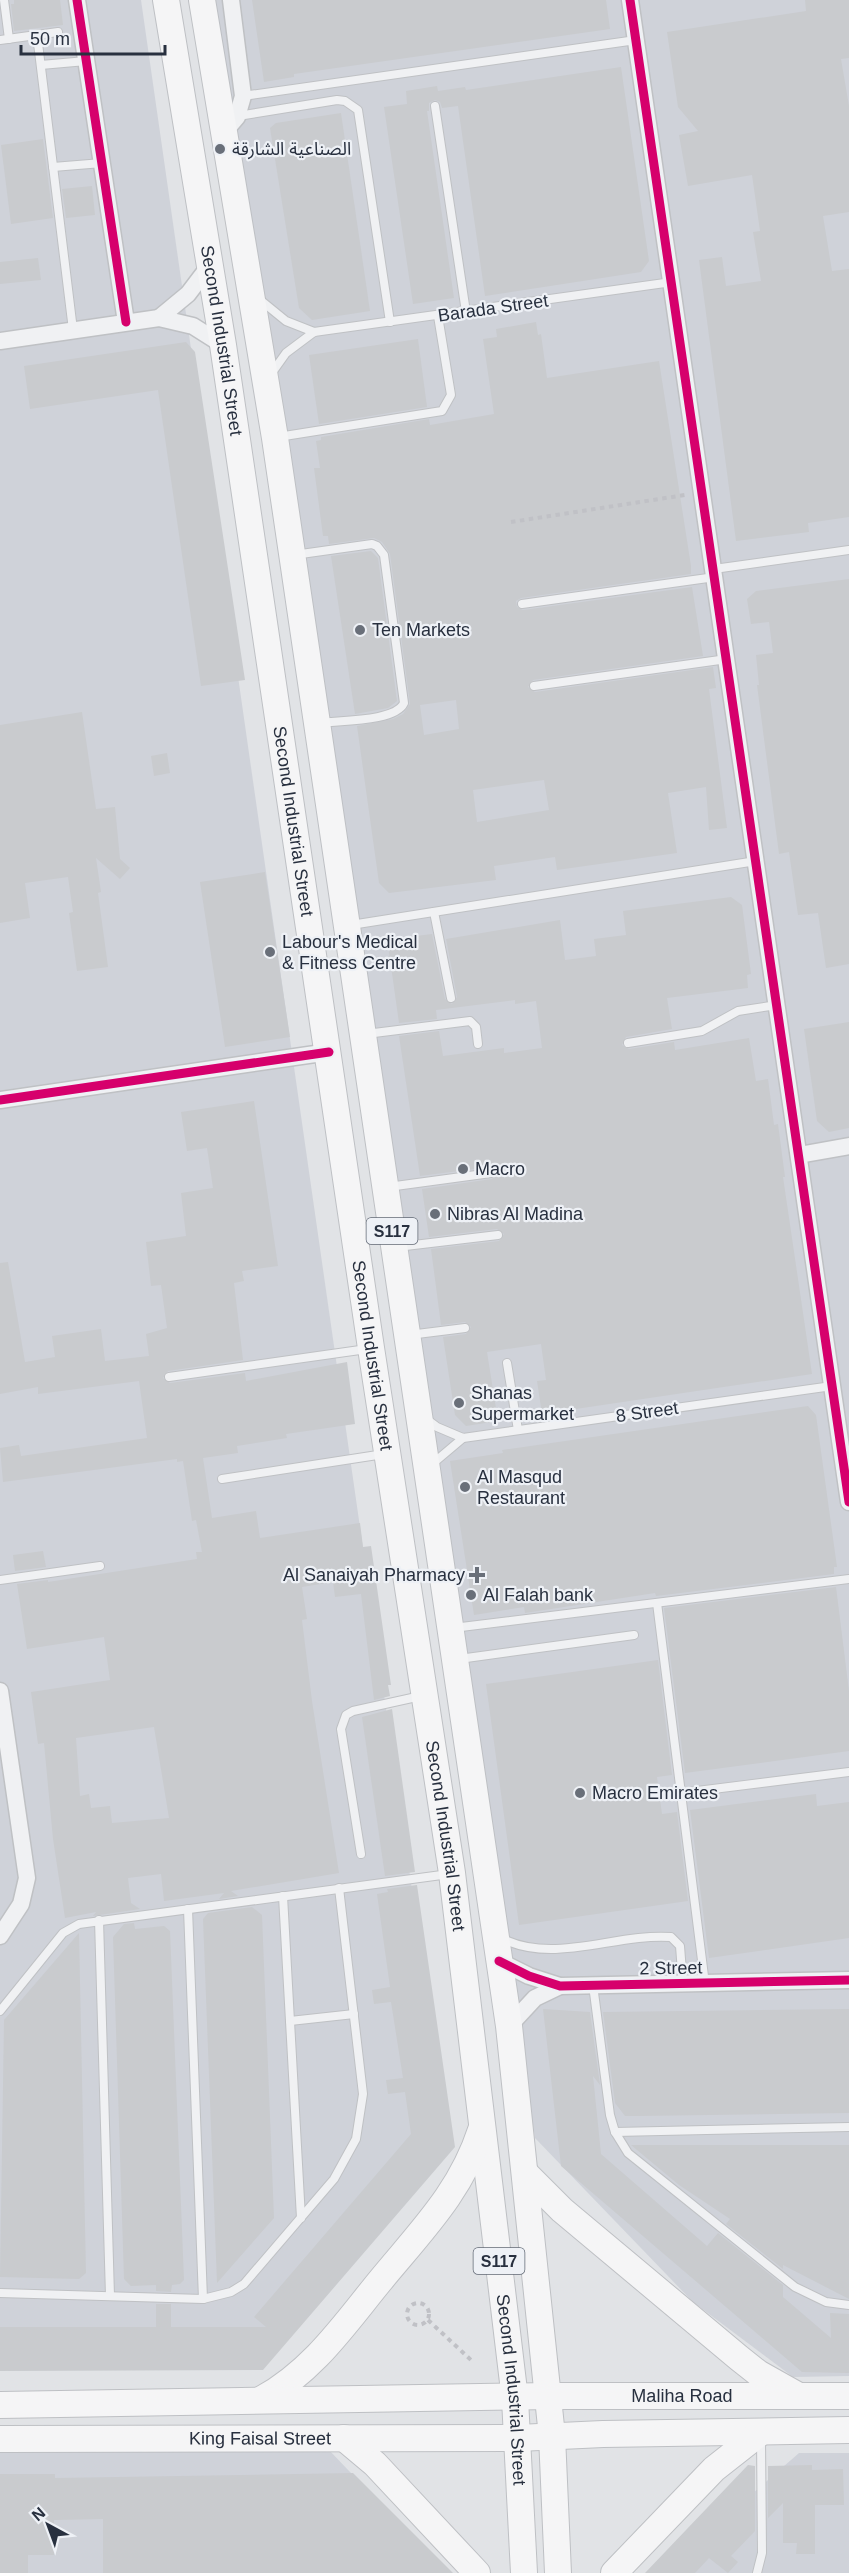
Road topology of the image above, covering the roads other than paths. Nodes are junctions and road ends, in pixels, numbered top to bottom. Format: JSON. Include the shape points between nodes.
{"nodes":[{"id":1,"x":4,"y":0,"type":"edge"},
{"id":2,"x":77,"y":0,"type":"edge"},
{"id":3,"x":166,"y":0,"type":"edge"},
{"id":4,"x":202,"y":0,"type":"edge"},
{"id":5,"x":231,"y":0,"type":"edge"},
{"id":6,"x":630,"y":0,"type":"edge"},
{"id":7,"x":58,"y":32,"type":"dead end"},
{"id":8,"x":37,"y":35,"type":"junction"},
{"id":9,"x":5,"y":39,"type":"edge"},
{"id":10,"x":636,"y":40,"type":"junction"},
{"id":11,"x":86,"y":61,"type":"junction"},
{"id":12,"x":41,"y":65,"type":"junction"},
{"id":13,"x":243,"y":96,"type":"junction"},
{"id":14,"x":435,"y":106,"type":"dead end"},
{"id":15,"x":231,"y":124,"type":"junction"},
{"id":16,"x":102,"y":163,"type":"junction"},
{"id":17,"x":53,"y":167,"type":"junction"},
{"id":18,"x":210,"y":265,"type":"junction"},
{"id":19,"x":672,"y":282,"type":"junction"},
{"id":20,"x":252,"y":290,"type":"junction"},
{"id":21,"x":466,"y":312,"type":"junction"},
{"id":22,"x":438,"y":315,"type":"junction"},
{"id":23,"x":159,"y":318,"type":"junction"},
{"id":24,"x":126,"y":322,"type":"junction"},
{"id":25,"x":390,"y":322,"type":"junction"},
{"id":26,"x":73,"y":330,"type":"junction"},
{"id":27,"x":314,"y":332,"type":"junction"},
{"id":28,"x":0,"y":341,"type":"edge"},
{"id":29,"x":223,"y":345,"type":"junction"},
{"id":30,"x":267,"y":384,"type":"junction"},
{"id":31,"x":275,"y":438,"type":"junction"},
{"id":32,"x":849,"y":550,"type":"edge"},
{"id":33,"x":293,"y":555,"type":"junction"},
{"id":34,"x":715,"y":573,"type":"junction"},
{"id":35,"x":522,"y":604,"type":"dead end"},
{"id":36,"x":727,"y":659,"type":"junction"},
{"id":37,"x":534,"y":686,"type":"dead end"},
{"id":38,"x":316,"y":723,"type":"junction"},
{"id":39,"x":756,"y":861,"type":"junction"},
{"id":40,"x":434,"y":912,"type":"junction"},
{"id":41,"x":346,"y":925,"type":"junction"},
{"id":42,"x":451,"y":998,"type":"dead end"},
{"id":43,"x":777,"y":1005,"type":"junction"},
{"id":44,"x":363,"y":1035,"type":"junction"},
{"id":45,"x":628,"y":1043,"type":"dead end"},
{"id":46,"x":478,"y":1044,"type":"dead end"},
{"id":47,"x":329,"y":1052,"type":"junction"},
{"id":48,"x":0,"y":1100,"type":"edge"},
{"id":49,"x":849,"y":1146,"type":"edge"},
{"id":50,"x":799,"y":1155,"type":"junction"},
{"id":51,"x":491,"y":1173,"type":"dead end"},
{"id":52,"x":386,"y":1187,"type":"junction"},
{"id":53,"x":498,"y":1235,"type":"dead end"},
{"id":54,"x":395,"y":1247,"type":"junction"},
{"id":55,"x":465,"y":1328,"type":"dead end"},
{"id":56,"x":406,"y":1335,"type":"junction"},
{"id":57,"x":371,"y":1348,"type":"junction"},
{"id":58,"x":507,"y":1363,"type":"dead end"},
{"id":59,"x":169,"y":1377,"type":"dead end"},
{"id":60,"x":832,"y":1386,"type":"junction"},
{"id":61,"x":417,"y":1410,"type":"junction"},
{"id":62,"x":518,"y":1430,"type":"junction"},
{"id":63,"x":462,"y":1438,"type":"junction"},
{"id":64,"x":387,"y":1454,"type":"junction"},
{"id":65,"x":426,"y":1471,"type":"junction"},
{"id":66,"x":222,"y":1479,"type":"dead end"},
{"id":67,"x":849,"y":1502,"type":"edge"},
{"id":68,"x":100,"y":1566,"type":"dead end"},
{"id":69,"x":849,"y":1579,"type":"edge"},
{"id":70,"x":0,"y":1580,"type":"edge"},
{"id":71,"x":657,"y":1603,"type":"junction"},
{"id":72,"x":449,"y":1628,"type":"junction"},
{"id":73,"x":634,"y":1635,"type":"dead end"},
{"id":74,"x":453,"y":1660,"type":"junction"},
{"id":75,"x":0,"y":1691,"type":"edge"},
{"id":76,"x":424,"y":1695,"type":"junction"},
{"id":77,"x":849,"y":1772,"type":"edge"},
{"id":78,"x":681,"y":1793,"type":"junction"},
{"id":79,"x":362,"y":1854,"type":"dead end"},
{"id":80,"x":452,"y":1873,"type":"junction"},
{"id":81,"x":339,"y":1888,"type":"junction"},
{"id":82,"x":283,"y":1896,"type":"junction"},
{"id":83,"x":188,"y":1909,"type":"junction"},
{"id":84,"x":99,"y":1920,"type":"junction"},
{"id":85,"x":495,"y":1935,"type":"junction"},
{"id":86,"x":0,"y":1936,"type":"edge"},
{"id":87,"x":499,"y":1961,"type":"junction"},
{"id":88,"x":849,"y":1980,"type":"edge"},
{"id":89,"x":593,"y":1985,"type":"junction"},
{"id":90,"x":705,"y":1985,"type":"junction"},
{"id":91,"x":560,"y":1986,"type":"junction"},
{"id":92,"x":683,"y":1986,"type":"junction"},
{"id":93,"x":0,"y":2011,"type":"edge"},
{"id":94,"x":354,"y":2014,"type":"junction"},
{"id":95,"x":290,"y":2020,"type":"junction"},
{"id":96,"x":509,"y":2026,"type":"junction"},
{"id":97,"x":483,"y":2124,"type":"junction"},
{"id":98,"x":849,"y":2127,"type":"edge"},
{"id":99,"x":615,"y":2132,"type":"junction"},
{"id":100,"x":525,"y":2173,"type":"junction"},
{"id":101,"x":301,"y":2218,"type":"junction"},
{"id":102,"x":0,"y":2293,"type":"edge"},
{"id":103,"x":110,"y":2296,"type":"junction"},
{"id":104,"x":203,"y":2299,"type":"junction"},
{"id":105,"x":849,"y":2305,"type":"edge"},
{"id":106,"x":548,"y":2396,"type":"junction"},
{"id":107,"x":849,"y":2396,"type":"edge"},
{"id":108,"x":802,"y":2397,"type":"junction"},
{"id":109,"x":514,"y":2398,"type":"junction"},
{"id":110,"x":261,"y":2399,"type":"junction"},
{"id":111,"x":0,"y":2405,"type":"edge"},
{"id":112,"x":849,"y":2430,"type":"edge"},
{"id":113,"x":761,"y":2432,"type":"junction"},
{"id":114,"x":552,"y":2436,"type":"junction"},
{"id":115,"x":344,"y":2438,"type":"junction"},
{"id":116,"x":518,"y":2438,"type":"junction"},
{"id":117,"x":0,"y":2439,"type":"edge"},
{"id":118,"x":477,"y":2573,"type":"edge"},
{"id":119,"x":524,"y":2573,"type":"edge"},
{"id":120,"x":558,"y":2573,"type":"edge"},
{"id":121,"x":614,"y":2573,"type":"edge"},
{"id":122,"x":757,"y":2573,"type":"edge"}],
"edges":[{"from":1,"to":9,"type":"lane"},
{"from":2,"to":11,"type":"street","via":[[75,30]]},
{"from":3,"to":18,"type":"main road","name":"Second Industrial Street","number":"S117"},
{"from":4,"to":15,"type":"main road","name":"Second Industrial Street","number":"S117"},
{"from":5,"to":13,"type":"street"},
{"from":6,"to":10,"type":"street"},
{"from":7,"to":8,"type":"lane"},
{"from":8,"to":9,"type":"lane"},
{"from":8,"to":12,"type":"lane"},
{"from":10,"to":13,"type":"lane"},
{"from":10,"to":19,"type":"street"},
{"from":11,"to":12,"type":"lane"},
{"from":11,"to":16,"type":"street"},
{"from":12,"to":17,"type":"lane"},
{"from":13,"to":15,"type":"street"},
{"from":14,"to":21,"type":"lane"},
{"from":15,"to":20,"type":"main road","name":"Second Industrial Street","number":"S117"},
{"from":15,"to":25,"type":"lane","via":[[337,100],[358,110]]},
{"from":16,"to":17,"type":"lane"},
{"from":16,"to":24,"type":"street"},
{"from":17,"to":26,"type":"lane"},
{"from":18,"to":23,"type":"street","via":[[188,294]]},
{"from":18,"to":29,"type":"main road","name":"Second Industrial Street","number":"S117"},
{"from":19,"to":21,"type":"lane","name":"Barada Street"},
{"from":19,"to":34,"type":"street"},
{"from":20,"to":27,"type":"lane","via":[[273,312]]},
{"from":20,"to":30,"type":"main road","name":"Second Industrial Street","number":"S117"},
{"from":21,"to":22,"type":"lane","name":"Barada Street"},
{"from":22,"to":25,"type":"lane","name":"Barada Street"},
{"from":22,"to":31,"type":"lane","via":[[451,395],[442,411]]},
{"from":23,"to":24,"type":"street"},
{"from":23,"to":29,"type":"street","via":[[194,326]]},
{"from":24,"to":26,"type":"street"},
{"from":25,"to":27,"type":"lane","name":"Barada Street"},
{"from":26,"to":28,"type":"street"},
{"from":27,"to":30,"type":"lane","name":"Barada Street","via":[[285,353]]},
{"from":29,"to":47,"type":"main road","name":"Second Industrial Street","number":"S117"},
{"from":30,"to":31,"type":"main road","name":"Second Industrial Street","number":"S117"},
{"from":31,"to":33,"type":"main road","name":"Second Industrial Street","number":"S117"},
{"from":32,"to":34,"type":"lane"},
{"from":33,"to":38,"type":"main road","name":"Second Industrial Street","number":"S117"},
{"from":33,"to":38,"type":"lane","via":[[366,544],[381,550],[404,696],[401,708],[391,715]]},
{"from":34,"to":35,"type":"lane"},
{"from":34,"to":36,"type":"street"},
{"from":36,"to":37,"type":"lane"},
{"from":36,"to":39,"type":"street"},
{"from":38,"to":41,"type":"main road","name":"Second Industrial Street","number":"S117"},
{"from":39,"to":40,"type":"lane"},
{"from":39,"to":43,"type":"street"},
{"from":40,"to":41,"type":"lane"},
{"from":40,"to":42,"type":"lane"},
{"from":41,"to":44,"type":"main road","name":"Second Industrial Street","number":"S117"},
{"from":43,"to":45,"type":"lane","via":[[738,1011],[702,1031]]},
{"from":43,"to":50,"type":"street"},
{"from":44,"to":46,"type":"lane","via":[[470,1021],[476,1027]]},
{"from":44,"to":52,"type":"main road","name":"Second Industrial Street","number":"S117"},
{"from":47,"to":48,"type":"street"},
{"from":47,"to":57,"type":"main road","name":"Second Industrial Street","number":"S117"},
{"from":49,"to":50,"type":"street"},
{"from":50,"to":60,"type":"street"},
{"from":51,"to":52,"type":"lane"},
{"from":52,"to":54,"type":"main road","name":"Second Industrial Street","number":"S117"},
{"from":53,"to":54,"type":"lane"},
{"from":54,"to":56,"type":"main road","name":"Second Industrial Street","number":"S117"},
{"from":55,"to":56,"type":"lane"},
{"from":56,"to":61,"type":"main road","name":"Second Industrial Street","number":"S117"},
{"from":57,"to":59,"type":"lane"},
{"from":57,"to":64,"type":"main road","name":"Second Industrial Street","number":"S117"},
{"from":58,"to":62,"type":"lane"},
{"from":60,"to":62,"type":"lane","name":"8 Street"},
{"from":60,"to":67,"type":"street"},
{"from":61,"to":63,"type":"lane","via":[[437,1427]]},
{"from":61,"to":65,"type":"main road","name":"Second Industrial Street","number":"S117"},
{"from":62,"to":63,"type":"lane","name":"8 Street"},
{"from":63,"to":65,"type":"lane"},
{"from":64,"to":66,"type":"lane"},
{"from":64,"to":76,"type":"main road","name":"Second Industrial Street","number":"S117"},
{"from":65,"to":72,"type":"main road","name":"Second Industrial Street","number":"S117"},
{"from":68,"to":70,"type":"lane"},
{"from":69,"to":71,"type":"lane"},
{"from":71,"to":72,"type":"lane"},
{"from":71,"to":78,"type":"lane"},
{"from":72,"to":74,"type":"main road","name":"Second Industrial Street","number":"S117"},
{"from":73,"to":74,"type":"lane"},
{"from":74,"to":85,"type":"main road","name":"Second Industrial Street","number":"S117"},
{"from":75,"to":86,"type":"street","via":[[27,1878],[21,1904]]},
{"from":76,"to":79,"type":"lane","via":[[346,1715],[341,1729]]},
{"from":76,"to":80,"type":"main road","name":"Second Industrial Street","number":"S117"},
{"from":77,"to":78,"type":"lane"},
{"from":78,"to":90,"type":"lane"},
{"from":80,"to":81,"type":"lane"},
{"from":80,"to":97,"type":"main road","name":"Second Industrial Street","number":"S117"},
{"from":81,"to":82,"type":"lane"},
{"from":81,"to":94,"type":"lane"},
{"from":82,"to":83,"type":"lane"},
{"from":82,"to":95,"type":"lane"},
{"from":83,"to":84,"type":"lane"},
{"from":83,"to":104,"type":"lane"},
{"from":84,"to":93,"type":"lane","via":[[79,1924],[63,1933]]},
{"from":84,"to":103,"type":"lane"},
{"from":85,"to":87,"type":"main road","name":"Second Industrial Street","number":"S117"},
{"from":85,"to":92,"type":"lane","via":[[541,1950],[670,1937],[680,1946]]},
{"from":87,"to":91,"type":"street","name":"2 Street"},
{"from":87,"to":96,"type":"main road","name":"Second Industrial Street","number":"S117"},
{"from":88,"to":90,"type":"street","name":"2 Street"},
{"from":89,"to":91,"type":"street","name":"2 Street"},
{"from":89,"to":92,"type":"street","name":"2 Street"},
{"from":89,"to":99,"type":"lane"},
{"from":90,"to":92,"type":"street","name":"2 Street"},
{"from":91,"to":96,"type":"street","name":"2 Street","via":[[530,2002]]},
{"from":94,"to":95,"type":"lane"},
{"from":94,"to":101,"type":"lane","via":[[363,2094],[356,2139],[334,2179]]},
{"from":95,"to":101,"type":"lane"},
{"from":96,"to":100,"type":"main road","name":"Second Industrial Street","number":"S117"},
{"from":97,"to":109,"type":"main road","name":"Second Industrial Street","number":"S117"},
{"from":97,"to":110,"type":"main road","via":[[464,2174],[438,2212],[310,2365]]},
{"from":98,"to":99,"type":"lane"},
{"from":99,"to":105,"type":"lane","via":[[628,2153],[795,2287],[826,2302]]},
{"from":100,"to":106,"type":"main road","name":"Second Industrial Street","number":"S117"},
{"from":100,"to":108,"type":"main road","via":[[562,2210],[739,2358]]},
{"from":101,"to":104,"type":"lane","via":[[244,2284],[231,2292]]},
{"from":102,"to":103,"type":"lane"},
{"from":103,"to":104,"type":"lane"},
{"from":106,"to":108,"type":"main road","name":"Maliha Road"},
{"from":106,"to":109,"type":"main road","name":"Maliha Road"},
{"from":106,"to":114,"type":"main road","name":"Second Industrial Street","number":"S117"},
{"from":107,"to":108,"type":"main road","name":"Maliha Road"},
{"from":109,"to":110,"type":"main road"},
{"from":109,"to":116,"type":"main road","name":"Second Industrial Street","number":"S117"},
{"from":110,"to":111,"type":"main road"},
{"from":112,"to":113,"type":"main road","name":"Maliha Road"},
{"from":113,"to":114,"type":"main road","name":"Maliha Road"},
{"from":113,"to":121,"type":"main road","via":[[719,2464]]},
{"from":113,"to":122,"type":"lane","via":[[762,2553]]},
{"from":114,"to":116,"type":"main road","name":"Maliha Road"},
{"from":114,"to":120,"type":"main road","name":"Second Industrial Street","number":"S117"},
{"from":115,"to":116,"type":"main road","name":"King Faisal Street"},
{"from":115,"to":117,"type":"main road","name":"King Faisal Street"},
{"from":115,"to":118,"type":"main road","via":[[375,2464]]},
{"from":116,"to":119,"type":"main road","name":"Second Industrial Street","number":"S117"}]}
